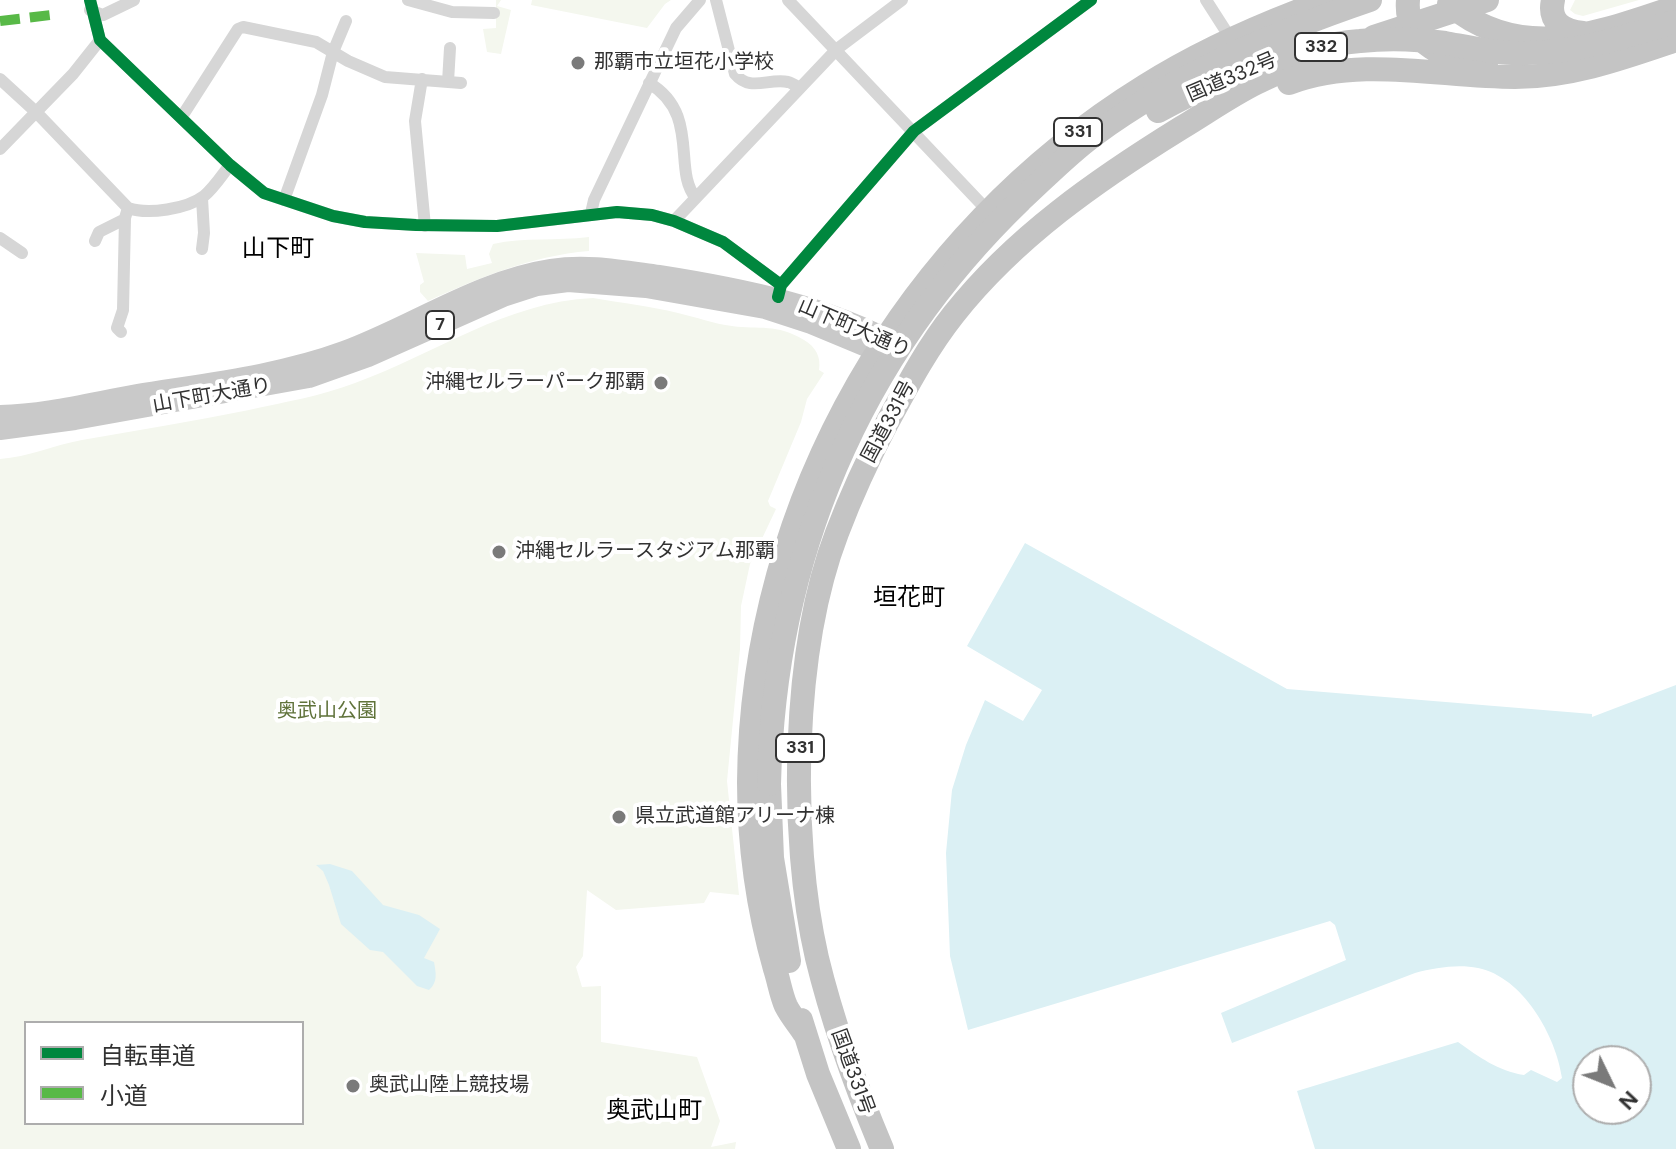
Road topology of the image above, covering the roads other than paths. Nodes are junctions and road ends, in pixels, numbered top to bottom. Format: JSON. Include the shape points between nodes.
{"nodes":[{"id":1,"x":134,"y":0,"type":"edge"},
{"id":2,"x":408,"y":0,"type":"edge"},
{"id":3,"x":700,"y":0,"type":"edge"},
{"id":4,"x":716,"y":0,"type":"edge"},
{"id":5,"x":788,"y":0,"type":"edge"},
{"id":6,"x":902,"y":0,"type":"edge"},
{"id":7,"x":1091,"y":0,"type":"edge"},
{"id":8,"x":1206,"y":0,"type":"edge"},
{"id":9,"x":1328,"y":0,"type":"edge"},
{"id":10,"x":1370,"y":0,"type":"edge"},
{"id":11,"x":1408,"y":0,"type":"edge"},
{"id":12,"x":1487,"y":0,"type":"edge"},
{"id":13,"x":1553,"y":0,"type":"edge"},
{"id":14,"x":1450,"y":5,"type":"edge"},
{"id":15,"x":91,"y":8,"type":"edge"},
{"id":16,"x":494,"y":13,"type":"dead end"},
{"id":17,"x":346,"y":21,"type":"dead end"},
{"id":18,"x":1675,"y":22,"type":"edge"},
{"id":19,"x":1410,"y":26,"type":"junction"},
{"id":20,"x":1588,"y":33,"type":"junction"},
{"id":21,"x":1231,"y":39,"type":"junction"},
{"id":22,"x":100,"y":40,"type":"junction"},
{"id":23,"x":450,"y":48,"type":"dead end"},
{"id":24,"x":837,"y":49,"type":"junction"},
{"id":25,"x":333,"y":52,"type":"junction"},
{"id":26,"x":1608,"y":62,"type":"junction"},
{"id":27,"x":0,"y":79,"type":"edge"},
{"id":28,"x":422,"y":79,"type":"junction"},
{"id":29,"x":649,"y":83,"type":"junction"},
{"id":30,"x":800,"y":88,"type":"junction"},
{"id":31,"x":1227,"y":100,"type":"junction"},
{"id":32,"x":36,"y":112,"type":"junction"},
{"id":33,"x":181,"y":118,"type":"junction"},
{"id":34,"x":914,"y":131,"type":"junction"},
{"id":35,"x":0,"y":149,"type":"edge"},
{"id":36,"x":230,"y":165,"type":"junction"},
{"id":37,"x":202,"y":198,"type":"junction"},
{"id":38,"x":696,"y":198,"type":"junction"},
{"id":39,"x":284,"y":200,"type":"junction"},
{"id":40,"x":998,"y":212,"type":"junction"},
{"id":41,"x":591,"y":213,"type":"junction"},
{"id":42,"x":127,"y":214,"type":"junction"},
{"id":43,"x":674,"y":221,"type":"junction"},
{"id":44,"x":425,"y":226,"type":"junction"},
{"id":45,"x":0,"y":238,"type":"edge"},
{"id":46,"x":95,"y":241,"type":"dead end"},
{"id":47,"x":202,"y":249,"type":"dead end"},
{"id":48,"x":22,"y":253,"type":"dead end"},
{"id":49,"x":779,"y":292,"type":"junction"},
{"id":50,"x":121,"y":332,"type":"dead end"},
{"id":51,"x":881,"y":344,"type":"junction"},
{"id":52,"x":923,"y":359,"type":"junction"},
{"id":53,"x":0,"y":415,"type":"edge"},
{"id":54,"x":0,"y":430,"type":"edge"},
{"id":55,"x":804,"y":1033,"type":"junction"},
{"id":56,"x":849,"y":1149,"type":"edge"},
{"id":57,"x":882,"y":1149,"type":"edge"}],
"edges":[{"from":1,"to":15,"type":"street","via":[[103,15]]},
{"from":2,"to":16,"type":"street","via":[[452,12]]},
{"from":3,"to":29,"type":"street","via":[[676,28]]},
{"from":4,"to":30,"type":"street","via":[[740,80],[788,82]]},
{"from":5,"to":24,"type":"street"},
{"from":6,"to":24,"type":"street"},
{"from":7,"to":34,"type":"street"},
{"from":8,"to":21,"type":"street"},
{"from":9,"to":21,"type":"highway","name":"国道331号","number":"331"},
{"from":10,"to":40,"type":"highway","name":"国道331号","number":"331","bridge":true,"via":[[1265,40],[1155,95],[1093,136]]},
{"from":11,"to":19,"type":"highway"},
{"from":12,"to":14,"type":"highway","name":"国道331号","number":"331"},
{"from":13,"to":20,"type":"highway","via":[[1552,13],[1561,28]]},
{"from":14,"to":19,"type":"highway","name":"国道331号","number":"331"},
{"from":14,"to":20,"type":"highway","via":[[1498,33],[1520,39]]},
{"from":15,"to":22,"type":"street"},
{"from":17,"to":25,"type":"street"},
{"from":18,"to":20,"type":"highway"},
{"from":18,"to":26,"type":"highway","number":"332"},
{"from":18,"to":40,"type":"highway","name":"国道332号","number":"332","bridge":true,"via":[[1554,52],[1509,53],[1382,39],[1285,56],[1144,118]]},
{"from":19,"to":26,"type":"highway","via":[[1430,47],[1477,63],[1542,68]]},
{"from":19,"to":31,"type":"highway","name":"国道331号","number":"331","via":[[1325,53]]},
{"from":21,"to":31,"type":"highway","via":[[1252,58],[1254,74]]},
{"from":21,"to":40,"type":"highway","name":"国道331号","number":"331","via":[[1100,116],[1036,165]]},
{"from":22,"to":32,"type":"street"},
{"from":22,"to":33,"type":"street"},
{"from":23,"to":28,"type":"street","via":[[454,82]]},
{"from":24,"to":30,"type":"street"},
{"from":24,"to":34,"type":"street"},
{"from":25,"to":28,"type":"street","via":[[385,77]]},
{"from":25,"to":33,"type":"street","via":[[316,42],[238,29]]},
{"from":25,"to":39,"type":"street"},
{"from":26,"to":31,"type":"highway","name":"国道332号","number":"332","via":[[1560,74],[1516,77],[1334,71]]},
{"from":27,"to":32,"type":"street"},
{"from":28,"to":44,"type":"street","via":[[415,121]]},
{"from":29,"to":38,"type":"street","via":[[665,96],[680,124],[688,189]]},
{"from":29,"to":41,"type":"street"},
{"from":30,"to":38,"type":"street"},
{"from":31,"to":52,"type":"highway","name":"国道331号","number":"331","via":[[1134,157],[1046,221],[969,297]]},
{"from":32,"to":35,"type":"street"},
{"from":32,"to":42,"type":"street"},
{"from":33,"to":36,"type":"street"},
{"from":34,"to":40,"type":"street"},
{"from":34,"to":49,"type":"street"},
{"from":36,"to":37,"type":"street"},
{"from":36,"to":39,"type":"street","via":[[255,187]]},
{"from":37,"to":42,"type":"street"},
{"from":37,"to":47,"type":"street"},
{"from":38,"to":43,"type":"street"},
{"from":39,"to":44,"type":"street","via":[[365,222]]},
{"from":40,"to":51,"type":"highway","name":"国道331号","number":"331","via":[[934,273]]},
{"from":40,"to":55,"type":"highway","name":"国道331号","number":"331","bridge":true,"via":[[904,338],[863,407],[805,545],[784,632],[769,784],[772,858]]},
{"from":41,"to":43,"type":"street"},
{"from":41,"to":44,"type":"street","via":[[528,223]]},
{"from":42,"to":46,"type":"street","via":[[99,232]]},
{"from":42,"to":50,"type":"street","via":[[123,310],[117,328]]},
{"from":43,"to":49,"type":"street","via":[[723,242]]},
{"from":45,"to":48,"type":"street"},
{"from":49,"to":51,"type":"main road","name":"山下町大通り","number":"7"},
{"from":49,"to":53,"type":"main road","name":"山下町大通り","number":"7","via":[[606,267],[553,268],[514,277],[314,361]]},
{"from":51,"to":52,"type":"main road","name":"山下町大通り","number":"7"},
{"from":51,"to":54,"type":"main road","name":"山下町大通り","number":"7","via":[[765,309],[646,288],[568,282],[503,297],[309,378]]},
{"from":51,"to":55,"type":"highway","name":"国道331号","number":"331","via":[[830,434],[786,546],[756,687],[749,817],[757,875],[786,1005]]},
{"from":52,"to":57,"type":"highway","name":"国道331号","number":"331","via":[[867,460],[836,535],[817,607],[801,727],[801,841],[817,956],[832,1016]]},
{"from":55,"to":56,"type":"highway","name":"国道331号","number":"331"}]}
